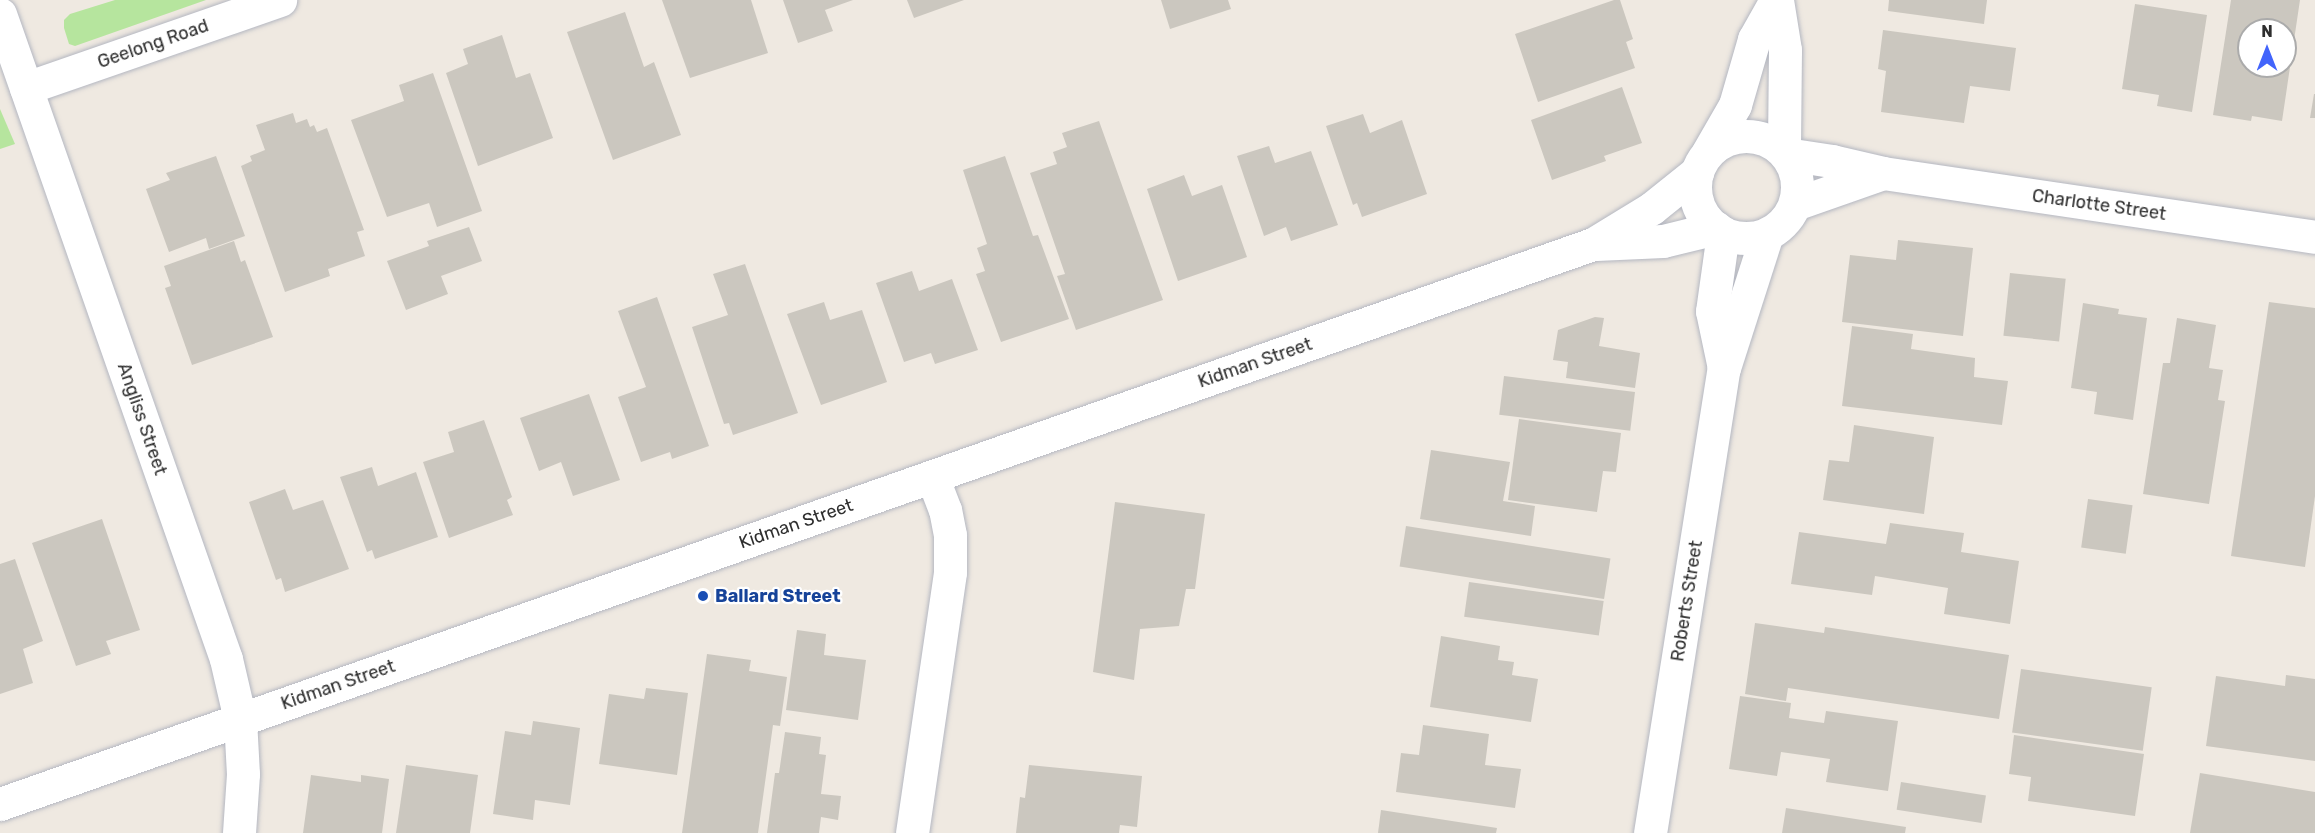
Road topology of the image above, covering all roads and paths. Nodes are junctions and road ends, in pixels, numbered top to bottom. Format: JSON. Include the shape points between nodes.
{"nodes":[{"id":1,"x":280,"y":0,"type":"edge"},
{"id":2,"x":1777,"y":0,"type":"edge"},
{"id":3,"x":0,"y":14,"type":"edge"},
{"id":4,"x":26,"y":88,"type":"junction"},
{"id":5,"x":1785,"y":153,"type":"junction"},
{"id":6,"x":1702,"y":162,"type":"junction"},
{"id":7,"x":1882,"y":173,"type":"junction"},
{"id":8,"x":1795,"y":204,"type":"junction"},
{"id":9,"x":1719,"y":231,"type":"junction"},
{"id":10,"x":1767,"y":234,"type":"junction"},
{"id":11,"x":2315,"y":237,"type":"edge"},
{"id":12,"x":1593,"y":244,"type":"junction"},
{"id":13,"x":1724,"y":368,"type":"junction"},
{"id":14,"x":932,"y":476,"type":"junction"},
{"id":15,"x":240,"y":719,"type":"junction"},
{"id":16,"x":0,"y":804,"type":"edge"},
{"id":17,"x":239,"y":833,"type":"edge"},
{"id":18,"x":912,"y":833,"type":"edge"},
{"id":19,"x":1650,"y":833,"type":"edge"}],
"edges":[{"from":1,"to":4,"type":"street","name":"Geelong Road"},
{"from":2,"to":5,"type":"street","via":[[1785,50]]},
{"from":2,"to":6,"type":"street","via":[[1754,39],[1735,105]]},
{"from":3,"to":4,"type":"street","name":"Angliss Street"},
{"from":4,"to":15,"type":"street","name":"Angliss Street","via":[[226,659]]},
{"from":5,"to":6,"type":"street","via":[[1771,142],[1737,136],[1722,142]]},
{"from":5,"to":7,"type":"street","name":"Charlotte Street"},
{"from":5,"to":8,"type":"street","via":[[1797,178]]},
{"from":6,"to":9,"type":"street","via":[[1694,188],[1697,203]]},
{"from":6,"to":12,"type":"street","name":"Kidman Street","via":[[1652,208]]},
{"from":7,"to":8,"type":"street","name":"Charlotte Street"},
{"from":7,"to":11,"type":"street","name":"Charlotte Street"},
{"from":8,"to":10,"type":"street","via":[[1784,222]]},
{"from":9,"to":10,"type":"street","via":[[1738,238]]},
{"from":9,"to":12,"type":"street","name":"Kidman Street","via":[[1663,241]]},
{"from":9,"to":13,"type":"street","name":"Roberts Street","via":[[1712,311]]},
{"from":10,"to":13,"type":"street","name":"Roberts Street"},
{"from":12,"to":14,"type":"street","name":"Kidman Street"},
{"from":13,"to":19,"type":"street","name":"Roberts Street"},
{"from":14,"to":15,"type":"street","name":"Kidman Street"},
{"from":14,"to":18,"type":"street","via":[[950,535],[950,572]]},
{"from":15,"to":16,"type":"street","name":"Kidman Street"},
{"from":15,"to":17,"type":"street","name":"Angliss Street","via":[[243,774]]}]}
